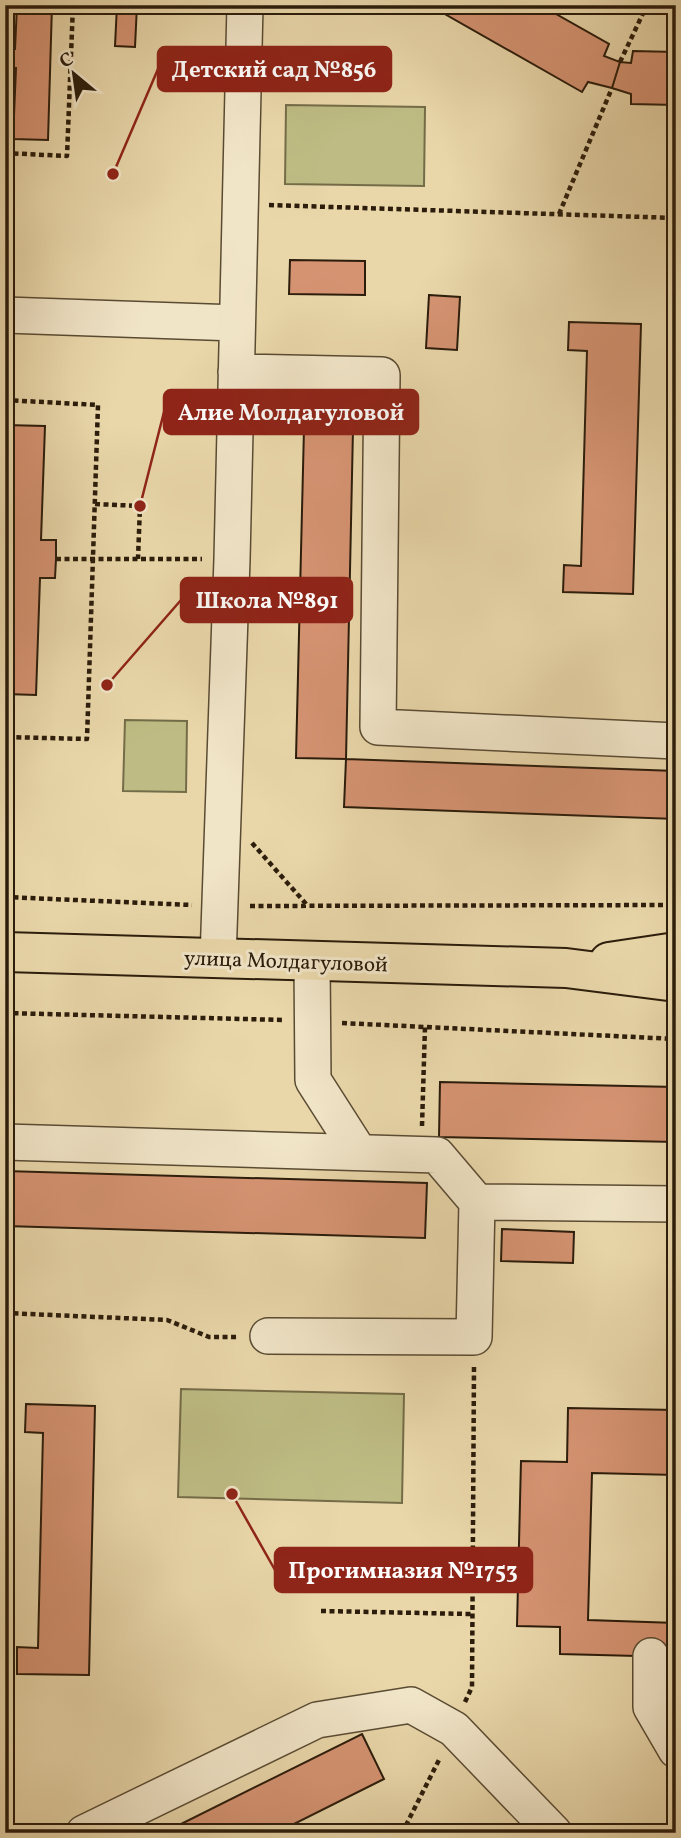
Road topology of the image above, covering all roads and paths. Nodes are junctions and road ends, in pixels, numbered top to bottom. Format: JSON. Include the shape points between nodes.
{"nodes":[{"id":1,"x":7,"y":5,"type":"edge"},
{"id":2,"x":73,"y":5,"type":"edge"},
{"id":3,"x":245,"y":5,"type":"edge"},
{"id":4,"x":647,"y":5,"type":"edge"},
{"id":5,"x":6,"y":41,"type":"edge"},
{"id":6,"x":620,"y":62,"type":"dead end"},
{"id":7,"x":612,"y":88,"type":"dead end"},
{"id":8,"x":5,"y":153,"type":"edge"},
{"id":9,"x":240,"y":204,"type":"junction"},
{"id":10,"x":559,"y":214,"type":"junction"},
{"id":11,"x":676,"y":218,"type":"edge"},
{"id":12,"x":5,"y":315,"type":"edge"},
{"id":13,"x":237,"y":323,"type":"junction"},
{"id":14,"x":236,"y":372,"type":"junction"},
{"id":15,"x":5,"y":400,"type":"edge"},
{"id":16,"x":95,"y":504,"type":"junction"},
{"id":17,"x":56,"y":559,"type":"dead end"},
{"id":18,"x":93,"y":559,"type":"junction"},
{"id":19,"x":138,"y":559,"type":"junction"},
{"id":20,"x":232,"y":559,"type":"junction"},
{"id":21,"x":5,"y":737,"type":"edge"},
{"id":22,"x":676,"y":741,"type":"edge"},
{"id":23,"x":222,"y":809,"type":"junction"},
{"id":24,"x":5,"y":897,"type":"edge"},
{"id":25,"x":307,"y":905,"type":"junction"},
{"id":26,"x":676,"y":905,"type":"edge"},
{"id":27,"x":219,"y":906,"type":"junction"},
{"id":28,"x":676,"y":951,"type":"edge"},
{"id":29,"x":5,"y":952,"type":"edge"},
{"id":30,"x":218,"y":959,"type":"junction"},
{"id":31,"x":312,"y":962,"type":"junction"},
{"id":32,"x":566,"y":968,"type":"junction"},
{"id":33,"x":676,"y":982,"type":"edge"},
{"id":34,"x":425,"y":1027,"type":"dead end"},
{"id":35,"x":5,"y":1142,"type":"edge"},
{"id":36,"x":359,"y":1152,"type":"junction"},
{"id":37,"x":421,"y":1155,"type":"junction"},
{"id":38,"x":477,"y":1202,"type":"junction"},
{"id":39,"x":676,"y":1204,"type":"edge"},
{"id":40,"x":5,"y":1313,"type":"edge"},
{"id":41,"x":268,"y":1336,"type":"joint"},
{"id":42,"x":474,"y":1337,"type":"junction"},
{"id":43,"x":321,"y":1611,"type":"dead end"},
{"id":44,"x":471,"y":1614,"type":"junction"},
{"id":45,"x":651,"y":1656,"type":"dead end"},
{"id":46,"x":454,"y":1729,"type":"junction"},
{"id":47,"x":676,"y":1750,"type":"edge"},
{"id":48,"x":84,"y":1833,"type":"edge"},
{"id":49,"x":402,"y":1833,"type":"edge"},
{"id":50,"x":554,"y":1833,"type":"edge"}],
"edges":[{"from":1,"to":5,"type":"path"},
{"from":2,"to":8,"type":"path","via":[[67,156]]},
{"from":3,"to":9,"type":"lane"},
{"from":4,"to":6,"type":"path"},
{"from":7,"to":10,"type":"path"},
{"from":9,"to":10,"type":"path"},
{"from":9,"to":13,"type":"lane"},
{"from":10,"to":11,"type":"path"},
{"from":12,"to":13,"type":"lane"},
{"from":13,"to":14,"type":"lane"},
{"from":14,"to":20,"type":"lane"},
{"from":14,"to":22,"type":"lane","via":[[382,375],[378,727]]},
{"from":15,"to":16,"type":"path","via":[[98,405]]},
{"from":16,"to":18,"type":"path"},
{"from":16,"to":19,"type":"path","via":[[140,506]]},
{"from":17,"to":18,"type":"path"},
{"from":18,"to":19,"type":"path"},
{"from":18,"to":21,"type":"path","via":[[87,739]]},
{"from":19,"to":20,"type":"path"},
{"from":20,"to":23,"type":"lane"},
{"from":23,"to":25,"type":"path"},
{"from":23,"to":27,"type":"lane"},
{"from":24,"to":27,"type":"path"},
{"from":25,"to":26,"type":"path"},
{"from":25,"to":27,"type":"path"},
{"from":27,"to":30,"type":"lane"},
{"from":28,"to":32,"type":"main road","name":"улица Молдагуловой"},
{"from":29,"to":30,"type":"main road","name":"улица Молдагуловой"},
{"from":30,"to":31,"type":"main road","name":"улица Молдагуловой"},
{"from":31,"to":32,"type":"main road","name":"улица Молдагуловой"},
{"from":31,"to":36,"type":"lane","via":[[313,1080]]},
{"from":32,"to":33,"type":"main road","name":"улица Молдагуловой"},
{"from":34,"to":37,"type":"path"},
{"from":35,"to":36,"type":"lane"},
{"from":36,"to":37,"type":"lane"},
{"from":37,"to":38,"type":"lane","via":[[437,1156]]},
{"from":38,"to":39,"type":"lane"},
{"from":38,"to":42,"type":"lane"},
{"from":40,"to":41,"type":"path","via":[[167,1320],[209,1337]]},
{"from":41,"to":42,"type":"lane"},
{"from":42,"to":44,"type":"path"},
{"from":43,"to":44,"type":"path"},
{"from":44,"to":46,"type":"path","via":[[472,1687]]},
{"from":45,"to":47,"type":"lane","via":[[652,1707]]},
{"from":46,"to":48,"type":"lane","via":[[411,1705],[317,1720]]},
{"from":46,"to":49,"type":"path"},
{"from":46,"to":50,"type":"lane"}]}
